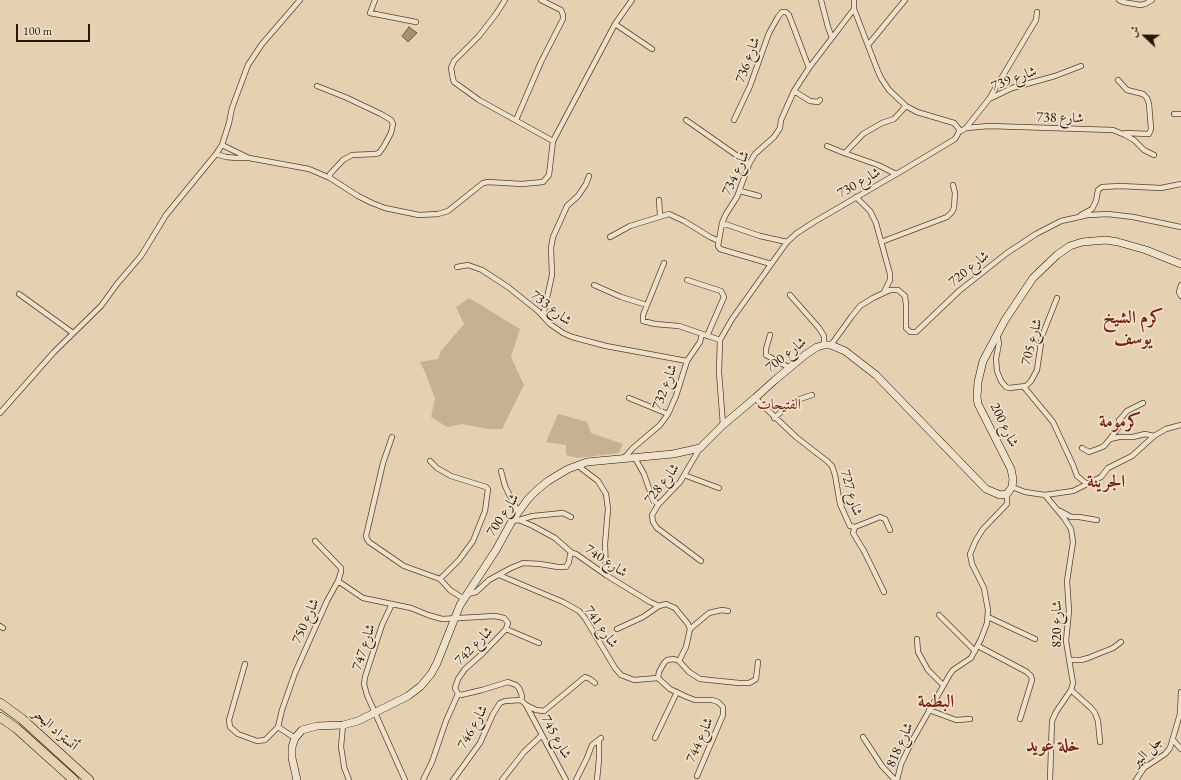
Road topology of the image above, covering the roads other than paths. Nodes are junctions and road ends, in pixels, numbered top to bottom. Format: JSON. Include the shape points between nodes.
{"nodes":[{"id":1,"x":300,"y":0,"type":"edge"},
{"id":2,"x":375,"y":0,"type":"edge"},
{"id":3,"x":505,"y":0,"type":"edge"},
{"id":4,"x":540,"y":0,"type":"edge"},
{"id":5,"x":632,"y":0,"type":"edge"},
{"id":6,"x":821,"y":0,"type":"edge"},
{"id":7,"x":854,"y":0,"type":"edge"},
{"id":8,"x":905,"y":0,"type":"edge"},
{"id":9,"x":1120,"y":0,"type":"edge"},
{"id":10,"x":1152,"y":0,"type":"edge"},
{"id":11,"x":854,"y":9,"type":"junction"},
{"id":12,"x":1037,"y":12,"type":"dead end"},
{"id":13,"x":416,"y":22,"type":"dead end"},
{"id":14,"x":615,"y":24,"type":"junction"},
{"id":15,"x":832,"y":38,"type":"junction"},
{"id":16,"x":868,"y":45,"type":"junction"},
{"id":17,"x":652,"y":49,"type":"dead end"},
{"id":18,"x":1081,"y":66,"type":"dead end"},
{"id":19,"x":809,"y":68,"type":"junction"},
{"id":20,"x":1118,"y":80,"type":"dead end"},
{"id":21,"x":317,"y":86,"type":"dead end"},
{"id":22,"x":794,"y":91,"type":"junction"},
{"id":23,"x":989,"y":99,"type":"junction"},
{"id":24,"x":820,"y":100,"type":"dead end"},
{"id":25,"x":906,"y":106,"type":"junction"},
{"id":26,"x":1174,"y":114,"type":"dead end"},
{"id":27,"x":1181,"y":114,"type":"edge"},
{"id":28,"x":516,"y":120,"type":"junction"},
{"id":29,"x":686,"y":120,"type":"dead end"},
{"id":30,"x":734,"y":120,"type":"dead end"},
{"id":31,"x":966,"y":128,"type":"junction"},
{"id":32,"x":959,"y":132,"type":"junction"},
{"id":33,"x":1121,"y":133,"type":"junction"},
{"id":34,"x":553,"y":141,"type":"junction"},
{"id":35,"x":222,"y":145,"type":"junction"},
{"id":36,"x":827,"y":146,"type":"dead end"},
{"id":37,"x":845,"y":153,"type":"junction"},
{"id":38,"x":216,"y":154,"type":"junction"},
{"id":39,"x":1154,"y":155,"type":"dead end"},
{"id":40,"x":249,"y":158,"type":"junction"},
{"id":41,"x":749,"y":164,"type":"junction"},
{"id":42,"x":335,"y":169,"type":"junction"},
{"id":43,"x":896,"y":174,"type":"junction"},
{"id":44,"x":589,"y":176,"type":"dead end"},
{"id":45,"x":330,"y":178,"type":"junction"},
{"id":46,"x":337,"y":182,"type":"junction"},
{"id":47,"x":1181,"y":184,"type":"edge"},
{"id":48,"x":953,"y":185,"type":"dead end"},
{"id":49,"x":740,"y":191,"type":"junction"},
{"id":50,"x":759,"y":196,"type":"dead end"},
{"id":51,"x":856,"y":197,"type":"junction"},
{"id":52,"x":659,"y":200,"type":"dead end"},
{"id":53,"x":660,"y":216,"type":"junction"},
{"id":54,"x":1072,"y":218,"type":"junction"},
{"id":55,"x":722,"y":223,"type":"junction"},
{"id":56,"x":1181,"y":228,"type":"edge"},
{"id":57,"x":610,"y":237,"type":"dead end"},
{"id":58,"x":719,"y":240,"type":"junction"},
{"id":59,"x":787,"y":242,"type":"junction"},
{"id":60,"x":881,"y":242,"type":"junction"},
{"id":61,"x":664,"y":263,"type":"dead end"},
{"id":62,"x":771,"y":264,"type":"junction"},
{"id":63,"x":1181,"y":264,"type":"edge"},
{"id":64,"x":457,"y":266,"type":"dead end"},
{"id":65,"x":687,"y":280,"type":"dead end"},
{"id":66,"x":594,"y":285,"type":"dead end"},
{"id":67,"x":1181,"y":285,"type":"edge"},
{"id":68,"x":884,"y":292,"type":"junction"},
{"id":69,"x":20,"y":294,"type":"dead end"},
{"id":70,"x":790,"y":295,"type":"dead end"},
{"id":71,"x":1181,"y":296,"type":"edge"},
{"id":72,"x":1057,"y":298,"type":"dead end"},
{"id":73,"x":647,"y":305,"type":"junction"},
{"id":74,"x":543,"y":316,"type":"junction"},
{"id":75,"x":73,"y":333,"type":"junction"},
{"id":76,"x":997,"y":334,"type":"junction"},
{"id":77,"x":705,"y":335,"type":"junction"},
{"id":78,"x":770,"y":335,"type":"dead end"},
{"id":79,"x":720,"y":340,"type":"junction"},
{"id":80,"x":827,"y":345,"type":"junction"},
{"id":81,"x":687,"y":361,"type":"junction"},
{"id":82,"x":790,"y":368,"type":"junction"},
{"id":83,"x":1024,"y":387,"type":"junction"},
{"id":84,"x":812,"y":396,"type":"dead end"},
{"id":85,"x":629,"y":398,"type":"dead end"},
{"id":86,"x":755,"y":398,"type":"junction"},
{"id":87,"x":1143,"y":403,"type":"dead end"},
{"id":88,"x":0,"y":413,"type":"edge"},
{"id":89,"x":668,"y":414,"type":"junction"},
{"id":90,"x":774,"y":418,"type":"junction"},
{"id":91,"x":1181,"y":424,"type":"edge"},
{"id":92,"x":723,"y":425,"type":"junction"},
{"id":93,"x":1154,"y":436,"type":"junction"},
{"id":94,"x":392,"y":437,"type":"dead end"},
{"id":95,"x":1110,"y":439,"type":"junction"},
{"id":96,"x":700,"y":448,"type":"junction"},
{"id":97,"x":1082,"y":448,"type":"dead end"},
{"id":98,"x":624,"y":458,"type":"junction"},
{"id":99,"x":635,"y":458,"type":"junction"},
{"id":100,"x":430,"y":461,"type":"dead end"},
{"id":101,"x":577,"y":465,"type":"junction"},
{"id":102,"x":501,"y":471,"type":"dead end"},
{"id":103,"x":684,"y":475,"type":"junction"},
{"id":104,"x":1087,"y":484,"type":"junction"},
{"id":105,"x":1012,"y":487,"type":"junction"},
{"id":106,"x":719,"y":488,"type":"dead end"},
{"id":107,"x":1007,"y":494,"type":"junction"},
{"id":108,"x":1045,"y":495,"type":"junction"},
{"id":109,"x":658,"y":505,"type":"junction"},
{"id":110,"x":1057,"y":508,"type":"junction"},
{"id":111,"x":571,"y":517,"type":"dead end"},
{"id":112,"x":516,"y":518,"type":"junction"},
{"id":113,"x":1096,"y":520,"type":"dead end"},
{"id":114,"x":855,"y":527,"type":"junction"},
{"id":115,"x":890,"y":530,"type":"dead end"},
{"id":116,"x":315,"y":541,"type":"dead end"},
{"id":117,"x":572,"y":552,"type":"junction"},
{"id":118,"x":701,"y":560,"type":"dead end"},
{"id":119,"x":499,"y":575,"type":"junction"},
{"id":120,"x":606,"y":575,"type":"junction"},
{"id":121,"x":440,"y":579,"type":"junction"},
{"id":122,"x":338,"y":581,"type":"junction"},
{"id":123,"x":884,"y":592,"type":"dead end"},
{"id":124,"x":466,"y":596,"type":"junction"},
{"id":125,"x":392,"y":604,"type":"junction"},
{"id":126,"x":659,"y":606,"type":"junction"},
{"id":127,"x":728,"y":611,"type":"dead end"},
{"id":128,"x":939,"y":615,"type":"dead end"},
{"id":129,"x":988,"y":617,"type":"junction"},
{"id":130,"x":455,"y":618,"type":"junction"},
{"id":131,"x":506,"y":629,"type":"junction"},
{"id":132,"x":617,"y":629,"type":"dead end"},
{"id":133,"x":690,"y":629,"type":"junction"},
{"id":134,"x":917,"y":639,"type":"dead end"},
{"id":135,"x":1035,"y":639,"type":"dead end"},
{"id":136,"x":1121,"y":642,"type":"dead end"},
{"id":137,"x":539,"y":643,"type":"dead end"},
{"id":138,"x":977,"y":649,"type":"junction"},
{"id":139,"x":1069,"y":660,"type":"junction"},
{"id":140,"x":679,"y":661,"type":"junction"},
{"id":141,"x":758,"y":662,"type":"dead end"},
{"id":142,"x":245,"y":664,"type":"dead end"},
{"id":143,"x":658,"y":678,"type":"junction"},
{"id":144,"x":595,"y":683,"type":"dead end"},
{"id":145,"x":943,"y":685,"type":"junction"},
{"id":146,"x":1071,"y":690,"type":"junction"},
{"id":147,"x":677,"y":692,"type":"junction"},
{"id":148,"x":1181,"y":692,"type":"edge"},
{"id":149,"x":458,"y":694,"type":"junction"},
{"id":150,"x":521,"y":700,"type":"junction"},
{"id":151,"x":0,"y":703,"type":"edge"},
{"id":152,"x":526,"y":705,"type":"junction"},
{"id":153,"x":929,"y":710,"type":"junction"},
{"id":154,"x":374,"y":713,"type":"junction"},
{"id":155,"x":0,"y":717,"type":"edge"},
{"id":156,"x":970,"y":719,"type":"dead end"},
{"id":157,"x":1020,"y":719,"type":"dead end"},
{"id":158,"x":342,"y":725,"type":"junction"},
{"id":159,"x":278,"y":727,"type":"junction"},
{"id":160,"x":542,"y":735,"type":"junction"},
{"id":161,"x":863,"y":737,"type":"dead end"},
{"id":162,"x":294,"y":738,"type":"junction"},
{"id":163,"x":655,"y":738,"type":"dead end"},
{"id":164,"x":1173,"y":740,"type":"junction"},
{"id":165,"x":1100,"y":742,"type":"dead end"},
{"id":166,"x":1181,"y":749,"type":"edge"},
{"id":167,"x":697,"y":776,"type":"dead end"},
{"id":168,"x":74,"y":780,"type":"edge"},
{"id":169,"x":88,"y":780,"type":"edge"},
{"id":170,"x":297,"y":780,"type":"edge"},
{"id":171,"x":349,"y":780,"type":"edge"},
{"id":172,"x":405,"y":780,"type":"edge"},
{"id":173,"x":423,"y":780,"type":"edge"},
{"id":174,"x":453,"y":780,"type":"edge"},
{"id":175,"x":502,"y":780,"type":"edge"},
{"id":176,"x":566,"y":780,"type":"edge"},
{"id":177,"x":576,"y":780,"type":"edge"},
{"id":178,"x":597,"y":780,"type":"edge"},
{"id":179,"x":896,"y":780,"type":"edge"},
{"id":180,"x":1050,"y":780,"type":"edge"},
{"id":181,"x":1136,"y":780,"type":"edge"}],
"edges":[{"from":1,"to":35,"type":"street","via":[[262,44],[248,65]]},
{"from":2,"to":13,"type":"street","via":[[370,13]]},
{"from":3,"to":28,"type":"street","via":[[479,36],[454,61],[451,68],[454,82],[478,100]]},
{"from":4,"to":28,"type":"street","via":[[561,10],[563,19]]},
{"from":5,"to":14,"type":"street"},
{"from":6,"to":15,"type":"street"},
{"from":7,"to":11,"type":"street"},
{"from":8,"to":16,"type":"street"},
{"from":9,"to":10,"type":"street","via":[[1130,4],[1145,4]]},
{"from":11,"to":15,"type":"street","name":"شارع 734"},
{"from":11,"to":16,"type":"street"},
{"from":12,"to":23,"type":"street","via":[[1030,32]]},
{"from":14,"to":17,"type":"street"},
{"from":14,"to":34,"type":"street"},
{"from":15,"to":19,"type":"street","name":"شارع 734"},
{"from":16,"to":25,"type":"street","via":[[881,78],[889,90]]},
{"from":18,"to":23,"type":"street","name":"شارع 739","via":[[1012,88]]},
{"from":19,"to":22,"type":"street","name":"شارع 734"},
{"from":19,"to":30,"type":"street","name":"شارع 736","via":[[791,18],[786,12],[780,14],[772,27]]},
{"from":20,"to":33,"type":"street","via":[[1128,90],[1143,94],[1147,98],[1151,129],[1149,134]]},
{"from":21,"to":42,"type":"street","via":[[381,114],[393,124],[391,133],[379,153],[352,155]]},
{"from":22,"to":24,"type":"street","via":[[810,101]]},
{"from":22,"to":41,"type":"street","name":"شارع 734","via":[[780,128]]},
{"from":23,"to":31,"type":"street","name":"شارع 739"},
{"from":25,"to":32,"type":"street","via":[[954,123]]},
{"from":25,"to":37,"type":"street","via":[[894,119],[863,134]]},
{"from":26,"to":27,"type":"street"},
{"from":28,"to":34,"type":"street"},
{"from":29,"to":41,"type":"street"},
{"from":31,"to":32,"type":"street","name":"شارع 738"},
{"from":31,"to":33,"type":"street","name":"شارع 738","via":[[989,126],[1110,130]]},
{"from":32,"to":43,"type":"street","name":"شارع 730","via":[[955,138]]},
{"from":33,"to":39,"type":"street","name":"شارع 738"},
{"from":34,"to":46,"type":"street","via":[[549,175],[543,182],[483,183],[458,204],[438,214],[418,215],[385,208],[358,196]]},
{"from":35,"to":38,"type":"street"},
{"from":35,"to":40,"type":"street"},
{"from":36,"to":37,"type":"street"},
{"from":37,"to":43,"type":"street"},
{"from":38,"to":40,"type":"street"},
{"from":38,"to":75,"type":"street","via":[[166,215],[141,256],[101,306]]},
{"from":40,"to":45,"type":"street","via":[[310,169]]},
{"from":41,"to":49,"type":"street","name":"شارع 734"},
{"from":42,"to":45,"type":"street"},
{"from":42,"to":46,"type":"street","via":[[334,177]]},
{"from":43,"to":51,"type":"street","name":"شارع 730"},
{"from":44,"to":74,"type":"street","via":[[578,196],[567,206],[551,240],[552,275]]},
{"from":45,"to":46,"type":"street"},
{"from":47,"to":54,"type":"street","via":[[1161,188],[1102,187],[1098,190],[1092,209]]},
{"from":48,"to":60,"type":"street","via":[[955,204],[947,216]]},
{"from":49,"to":50,"type":"street"},
{"from":49,"to":55,"type":"street","name":"شارع 734"},
{"from":51,"to":59,"type":"street","name":"شارع 730","via":[[797,233]]},
{"from":51,"to":60,"type":"street","via":[[873,216]]},
{"from":52,"to":53,"type":"street"},
{"from":53,"to":57,"type":"street","via":[[630,226]]},
{"from":53,"to":58,"type":"street","via":[[675,216]]},
{"from":54,"to":56,"type":"street","name":"شارع 720","via":[[1100,214],[1117,215]]},
{"from":54,"to":68,"type":"street","name":"شارع 720","via":[[1050,226],[1006,253],[959,291],[916,332],[910,332],[906,328],[906,301],[902,293],[894,290]]},
{"from":55,"to":58,"type":"street","name":"شارع 734"},
{"from":55,"to":59,"type":"street"},
{"from":58,"to":62,"type":"street","via":[[718,246],[723,250]]},
{"from":59,"to":62,"type":"street","name":"شارع 730"},
{"from":60,"to":68,"type":"street","via":[[890,274],[889,284]]},
{"from":61,"to":73,"type":"street"},
{"from":62,"to":79,"type":"street","name":"شارع 730"},
{"from":63,"to":76,"type":"main road","name":"شارع 200","via":[[1146,250],[1106,240],[1070,246],[1033,278]]},
{"from":64,"to":74,"type":"street","name":"شارع 733","via":[[468,265],[482,270],[508,287]]},
{"from":65,"to":77,"type":"street","name":"شارع 732","via":[[720,292],[724,297]]},
{"from":66,"to":73,"type":"street","via":[[620,297]]},
{"from":67,"to":71,"type":"street"},
{"from":68,"to":80,"type":"street","via":[[860,306]]},
{"from":69,"to":75,"type":"street"},
{"from":70,"to":80,"type":"street","via":[[819,328]]},
{"from":72,"to":83,"type":"street","name":"شارع 705","via":[[1042,336],[1037,370]]},
{"from":73,"to":77,"type":"street","via":[[642,319],[646,323],[674,325]]},
{"from":74,"to":81,"type":"street","name":"شارع 733","via":[[550,324],[572,337]]},
{"from":75,"to":88,"type":"street"},
{"from":76,"to":83,"type":"street","via":[[998,376],[1006,387]]},
{"from":76,"to":105,"type":"main road","name":"شارع 200","via":[[983,361],[977,397],[978,404],[1011,469]]},
{"from":77,"to":79,"type":"street"},
{"from":77,"to":81,"type":"street","name":"شارع 732"},
{"from":78,"to":82,"type":"street","via":[[766,355]]},
{"from":79,"to":92,"type":"street","name":"شارع 730","via":[[719,372]]},
{"from":80,"to":82,"type":"main road","name":"شارع 700","via":[[817,347]]},
{"from":80,"to":107,"type":"main road","via":[[845,351],[876,375],[986,489],[1000,495]]},
{"from":81,"to":89,"type":"street","name":"شارع 732"},
{"from":82,"to":86,"type":"main road","name":"شارع 700"},
{"from":83,"to":104,"type":"street","via":[[1053,422],[1076,473]]},
{"from":84,"to":90,"type":"street","via":[[794,402]]},
{"from":85,"to":89,"type":"street"},
{"from":86,"to":90,"type":"street","name":"شارع 727"},
{"from":86,"to":92,"type":"main road","name":"شارع 700"},
{"from":87,"to":95,"type":"street","via":[[1122,416],[1118,428]]},
{"from":89,"to":98,"type":"street","name":"شارع 732","via":[[660,425]]},
{"from":90,"to":114,"type":"street","name":"شارع 727","via":[[832,466],[840,504],[850,526]]},
{"from":91,"to":93,"type":"street"},
{"from":92,"to":96,"type":"main road","name":"شارع 700"},
{"from":93,"to":95,"type":"street","via":[[1145,434]]},
{"from":93,"to":104,"type":"street","via":[[1132,456],[1108,468],[1101,477]]},
{"from":94,"to":121,"type":"street","via":[[383,463],[366,538],[404,566]]},
{"from":95,"to":97,"type":"street","via":[[1104,446],[1089,452]]},
{"from":96,"to":99,"type":"main road","name":"شارع 700"},
{"from":96,"to":103,"type":"street","name":"شارع 728"},
{"from":98,"to":99,"type":"main road","name":"شارع 700"},
{"from":98,"to":101,"type":"main road","name":"شارع 700"},
{"from":99,"to":109,"type":"street"},
{"from":100,"to":121,"type":"street","via":[[451,476],[488,489],[485,511],[473,541]]},
{"from":101,"to":112,"type":"main road","name":"شارع 700","via":[[548,481],[528,499]]},
{"from":101,"to":120,"type":"street","via":[[598,481],[606,494]]},
{"from":102,"to":112,"type":"street"},
{"from":103,"to":106,"type":"street"},
{"from":103,"to":109,"type":"street","name":"شارع 728"},
{"from":104,"to":108,"type":"street","via":[[1073,490]]},
{"from":105,"to":107,"type":"main road"},
{"from":105,"to":108,"type":"street","via":[[1024,492]]},
{"from":107,"to":129,"type":"street","name":"شارع 818","via":[[1007,504],[983,529],[970,554],[984,588]]},
{"from":108,"to":110,"type":"street","name":"شارع 820"},
{"from":109,"to":118,"type":"street","name":"شارع 728","via":[[652,515],[657,528]]},
{"from":110,"to":113,"type":"street","via":[[1072,517]]},
{"from":110,"to":139,"type":"street","name":"شارع 820","via":[[1072,535],[1067,581],[1069,611],[1066,641]]},
{"from":111,"to":112,"type":"street","via":[[563,513]]},
{"from":112,"to":117,"type":"street","via":[[549,535]]},
{"from":112,"to":124,"type":"main road","name":"شارع 700"},
{"from":114,"to":115,"type":"street","via":[[880,517],[885,519]]},
{"from":114,"to":123,"type":"street","name":"شارع 727","via":[[853,533]]},
{"from":116,"to":122,"type":"street","via":[[341,568]]},
{"from":117,"to":119,"type":"street","name":"شارع 740","via":[[564,568],[523,563]]},
{"from":117,"to":120,"type":"street","name":"شارع 740"},
{"from":119,"to":124,"type":"street","name":"شارع 740","via":[[489,580],[480,590]]},
{"from":119,"to":143,"type":"street","name":"شارع 741","via":[[579,611],[621,675],[634,680]]},
{"from":120,"to":126,"type":"street","name":"شارع 740"},
{"from":121,"to":124,"type":"street","via":[[450,590]]},
{"from":122,"to":125,"type":"street","via":[[363,598]]},
{"from":122,"to":159,"type":"street","name":"شارع 750","via":[[295,673]]},
{"from":124,"to":130,"type":"main road","name":"شارع 700"},
{"from":125,"to":130,"type":"street","via":[[442,619]]},
{"from":125,"to":154,"type":"street","name":"شارع 747","via":[[382,625],[365,677],[365,692]]},
{"from":126,"to":132,"type":"street"},
{"from":126,"to":133,"type":"street","name":"شارع 740","via":[[666,604],[675,608]]},
{"from":127,"to":133,"type":"street","via":[[709,613]]},
{"from":128,"to":138,"type":"street"},
{"from":129,"to":135,"type":"street"},
{"from":129,"to":138,"type":"street","name":"شارع 818"},
{"from":130,"to":131,"type":"street","name":"شارع 742","via":[[495,616],[507,620]]},
{"from":130,"to":154,"type":"main road","name":"شارع 700","via":[[437,663],[421,686],[408,696]]},
{"from":131,"to":137,"type":"street"},
{"from":131,"to":149,"type":"street","name":"شارع 742","via":[[462,672],[455,688]]},
{"from":133,"to":140,"type":"street","via":[[688,642]]},
{"from":134,"to":145,"type":"street","via":[[918,652],[928,670]]},
{"from":136,"to":139,"type":"street","via":[[1088,658]]},
{"from":138,"to":145,"type":"street","name":"شارع 818","via":[[966,662],[953,670]]},
{"from":138,"to":157,"type":"street","via":[[1031,676]]},
{"from":139,"to":146,"type":"street","name":"شارع 820","via":[[1073,677]]},
{"from":140,"to":141,"type":"street","via":[[700,679],[739,683],[749,683],[756,679]]},
{"from":140,"to":143,"type":"street","via":[[667,660],[661,666]]},
{"from":142,"to":159,"type":"street","via":[[229,720],[230,727],[238,734],[257,741],[265,740]]},
{"from":143,"to":147,"type":"street","name":"شارع 744"},
{"from":144,"to":152,"type":"street","via":[[585,677],[544,711]]},
{"from":145,"to":153,"type":"street","name":"شارع 818"},
{"from":146,"to":165,"type":"street","via":[[1095,714]]},
{"from":146,"to":180,"type":"street","via":[[1052,721]]},
{"from":147,"to":163,"type":"street"},
{"from":147,"to":167,"type":"street","name":"شارع 744","via":[[695,700],[718,702],[724,710]]},
{"from":148,"to":164,"type":"street","name":"جل البير","via":[[1180,714]]},
{"from":149,"to":150,"type":"street","name":"شارع 746","via":[[508,682],[519,688]]},
{"from":149,"to":173,"type":"street","name":"شارع 742"},
{"from":150,"to":152,"type":"street","name":"شارع 746"},
{"from":150,"to":174,"type":"street","name":"شارع 746","via":[[505,701],[496,708],[483,737]]},
{"from":151,"to":169,"type":"highway","name":"أتستراد البحر","via":[[22,719]]},
{"from":152,"to":160,"type":"street","name":"شارع 745"},
{"from":153,"to":156,"type":"street","via":[[956,720]]},
{"from":153,"to":179,"type":"street","name":"شارع 818","via":[[905,755]]},
{"from":154,"to":158,"type":"main road","name":"شارع 700"},
{"from":154,"to":172,"type":"street","name":"شارع 747"},
{"from":155,"to":168,"type":"highway","name":"أتستراد البحر"},
{"from":158,"to":162,"type":"main road","name":"شارع 700","via":[[317,726],[302,730]]},
{"from":158,"to":171,"type":"street","via":[[341,747]]},
{"from":159,"to":162,"type":"street"},
{"from":160,"to":175,"type":"street","via":[[524,752]]},
{"from":160,"to":176,"type":"street","name":"شارع 745"},
{"from":161,"to":179,"type":"street","via":[[882,766]]},
{"from":162,"to":170,"type":"main road","via":[[292,758]]},
{"from":164,"to":166,"type":"street"},
{"from":164,"to":181,"type":"street","name":"جل البير","via":[[1168,751],[1144,768]]},
{"from":177,"to":178,"type":"street","via":[[592,745],[600,739]]}]}
